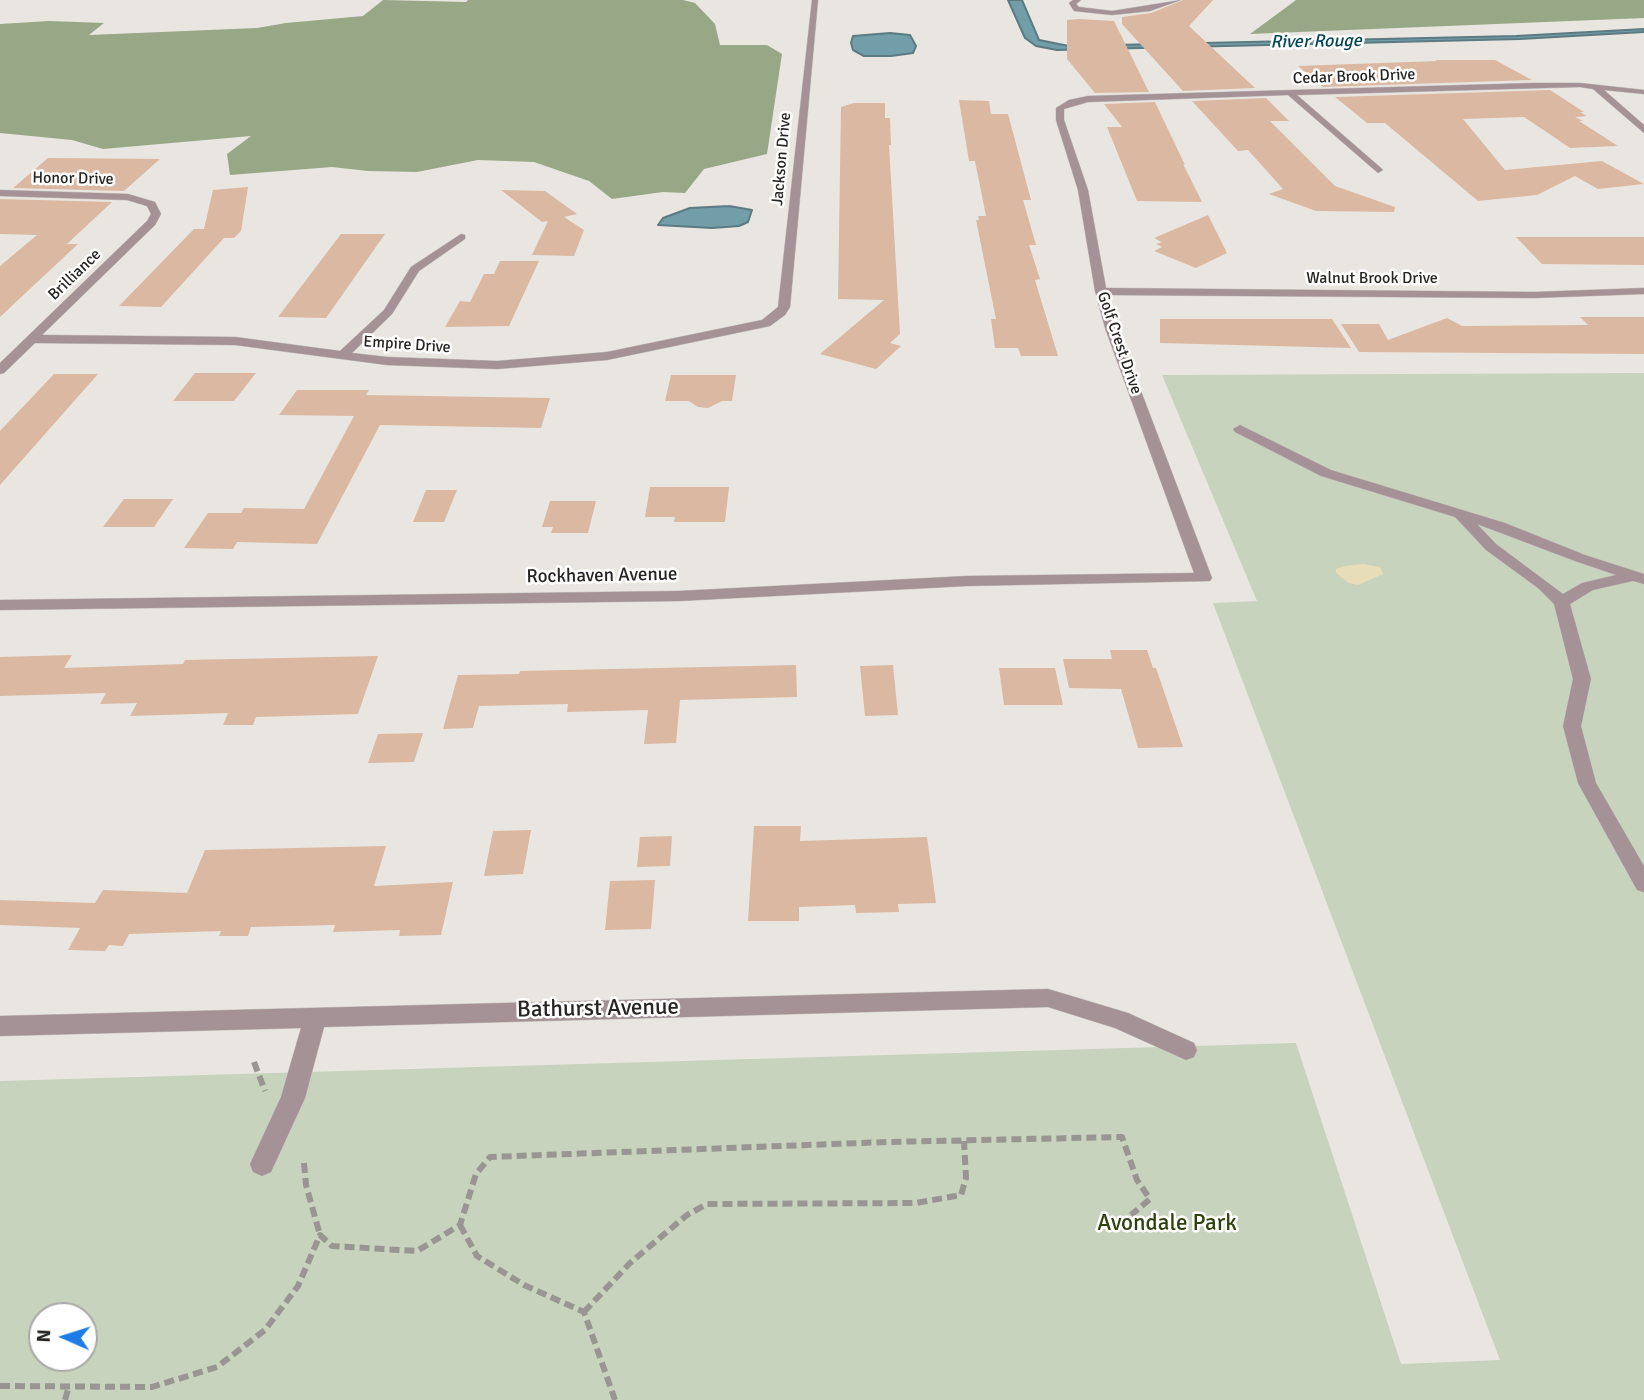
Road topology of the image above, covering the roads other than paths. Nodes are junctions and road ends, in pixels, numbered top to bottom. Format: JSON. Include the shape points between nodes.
{"nodes":[{"id":1,"x":815,"y":0,"type":"edge"},
{"id":2,"x":1078,"y":0,"type":"edge"},
{"id":3,"x":1127,"y":1,"type":"edge"},
{"id":4,"x":1175,"y":1,"type":"edge"},
{"id":5,"x":1596,"y":87,"type":"junction"},
{"id":6,"x":1644,"y":92,"type":"edge"},
{"id":7,"x":1290,"y":93,"type":"junction"},
{"id":8,"x":1065,"y":104,"type":"joint"},
{"id":9,"x":1644,"y":130,"type":"edge"},
{"id":10,"x":1378,"y":170,"type":"dead end"},
{"id":11,"x":0,"y":193,"type":"edge"},
{"id":12,"x":145,"y":201,"type":"joint"},
{"id":13,"x":461,"y":237,"type":"dead end"},
{"id":14,"x":1101,"y":291,"type":"junction"},
{"id":15,"x":1644,"y":291,"type":"edge"},
{"id":16,"x":775,"y":318,"type":"joint"},
{"id":17,"x":33,"y":339,"type":"junction"},
{"id":18,"x":343,"y":355,"type":"junction"},
{"id":19,"x":0,"y":370,"type":"edge"},
{"id":20,"x":1240,"y":429,"type":"dead end"},
{"id":21,"x":1462,"y":517,"type":"junction"},
{"id":22,"x":1203,"y":578,"type":"joint"},
{"id":23,"x":1638,"y":578,"type":"edge"},
{"id":24,"x":1562,"y":603,"type":"junction"},
{"id":25,"x":0,"y":605,"type":"edge"},
{"id":26,"x":1644,"y":884,"type":"edge"},
{"id":27,"x":316,"y":1017,"type":"junction"},
{"id":28,"x":0,"y":1026,"type":"edge"},
{"id":29,"x":1186,"y":1050,"type":"dead end"},
{"id":30,"x":262,"y":1164,"type":"dead end"}],
"edges":[{"from":1,"to":16,"type":"street","name":"Jackson Drive","via":[[783,307]]},
{"from":2,"to":4,"type":"street","via":[[1072,6],[1101,13],[1139,11]]},
{"from":3,"to":4,"type":"street"},
{"from":5,"to":6,"type":"street","name":"Cedar Brook Drive"},
{"from":5,"to":7,"type":"street","name":"Cedar Brook Drive"},
{"from":5,"to":9,"type":"street"},
{"from":7,"to":8,"type":"street","name":"Cedar Brook Drive","via":[[1088,99]]},
{"from":7,"to":10,"type":"street"},
{"from":8,"to":14,"type":"street","name":"Golf Crest Drive","via":[[1058,111],[1083,190]]},
{"from":11,"to":12,"type":"street","name":"Honor Drive","via":[[118,195]]},
{"from":12,"to":17,"type":"street","name":"Brilliance","via":[[155,208],[151,223]]},
{"from":13,"to":18,"type":"street","via":[[415,269],[388,312]]},
{"from":14,"to":15,"type":"street","name":"Walnut Brook Drive","via":[[1350,295]]},
{"from":14,"to":22,"type":"street","name":"Golf Crest Drive"},
{"from":16,"to":18,"type":"street","name":"Empire Drive","via":[[698,339],[573,360],[465,365]]},
{"from":17,"to":18,"type":"street","name":"Empire Drive","via":[[234,341]]},
{"from":17,"to":19,"type":"street","name":"Brilliance"},
{"from":20,"to":21,"type":"street","via":[[1326,473]]},
{"from":21,"to":23,"type":"street","via":[[1500,526]]},
{"from":21,"to":24,"type":"street"},
{"from":22,"to":25,"type":"street","name":"Rockhaven Avenue","via":[[967,581],[680,596]]},
{"from":23,"to":24,"type":"street","via":[[1588,586]]},
{"from":24,"to":26,"type":"street","via":[[1582,679],[1572,726],[1587,783]]},
{"from":27,"to":28,"type":"street","name":"Bathurst Avenue"},
{"from":27,"to":29,"type":"street","name":"Bathurst Avenue","via":[[1048,999],[1120,1020]]},
{"from":27,"to":30,"type":"street","via":[[293,1098]]}]}
